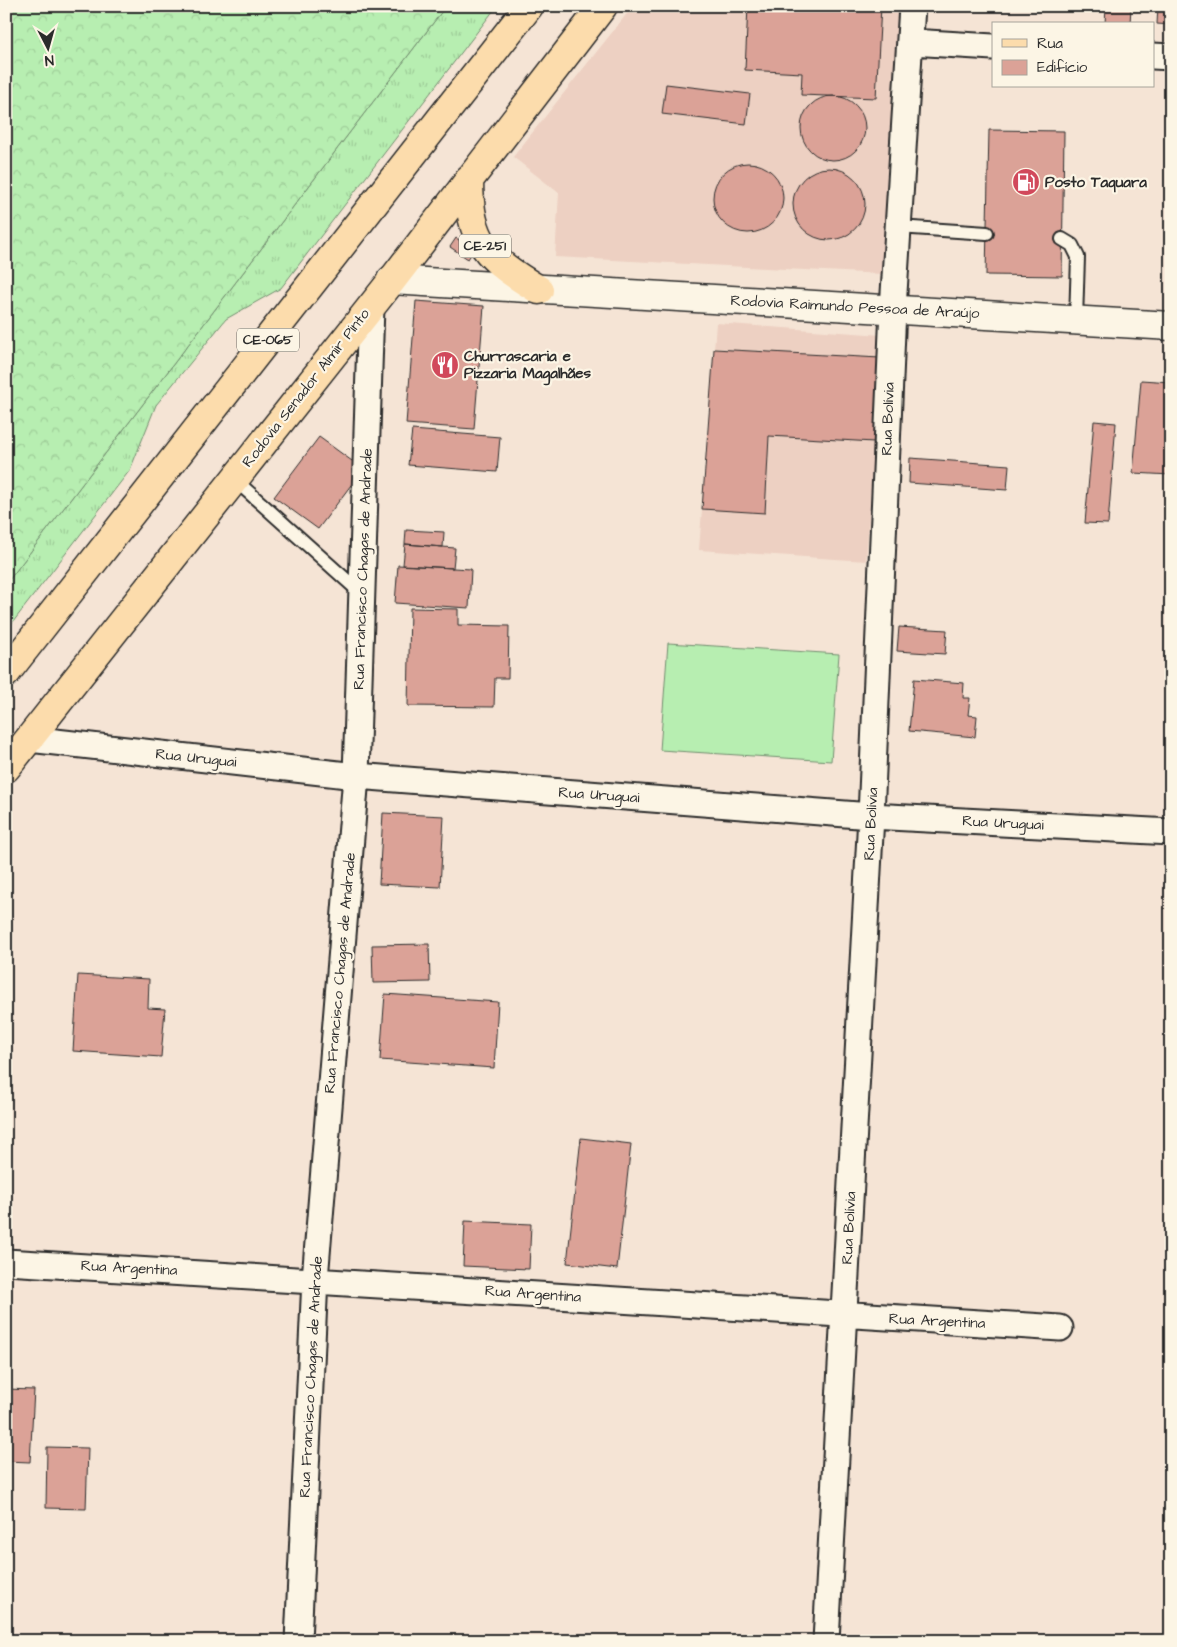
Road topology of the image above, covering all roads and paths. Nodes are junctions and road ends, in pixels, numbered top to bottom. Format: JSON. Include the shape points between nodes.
{"nodes":[{"id":1,"x":528,"y":6,"type":"edge"},
{"id":2,"x":603,"y":6,"type":"edge"},
{"id":3,"x":912,"y":6,"type":"edge"},
{"id":4,"x":910,"y":42,"type":"junction"},
{"id":5,"x":992,"y":47,"type":"edge"},
{"id":6,"x":1154,"y":56,"type":"edge"},
{"id":7,"x":1171,"y":58,"type":"edge"},
{"id":8,"x":469,"y":179,"type":"junction"},
{"id":9,"x":898,"y":227,"type":"junction"},
{"id":10,"x":987,"y":233,"type":"dead end"},
{"id":11,"x":1062,"y":239,"type":"dead end"},
{"id":12,"x":391,"y":280,"type":"junction"},
{"id":13,"x":539,"y":290,"type":"junction"},
{"id":14,"x":371,"y":306,"type":"junction"},
{"id":15,"x":893,"y":309,"type":"junction"},
{"id":16,"x":1076,"y":320,"type":"junction"},
{"id":17,"x":1171,"y":326,"type":"edge"},
{"id":18,"x":234,"y":479,"type":"junction"},
{"id":19,"x":362,"y":594,"type":"junction"},
{"id":20,"x":6,"y":673,"type":"edge"},
{"id":21,"x":29,"y":740,"type":"junction"},
{"id":22,"x":6,"y":768,"type":"edge"},
{"id":23,"x":356,"y":776,"type":"junction"},
{"id":24,"x":871,"y":816,"type":"junction"},
{"id":25,"x":1171,"y":832,"type":"edge"},
{"id":26,"x":6,"y":1262,"type":"edge"},
{"id":27,"x":315,"y":1278,"type":"junction"},
{"id":28,"x":844,"y":1316,"type":"junction"},
{"id":29,"x":1060,"y":1328,"type":"dead end"},
{"id":30,"x":298,"y":1641,"type":"edge"},
{"id":31,"x":826,"y":1641,"type":"edge"}],
"edges":[{"from":1,"to":20,"type":"main road","number":"CE-065"},
{"from":2,"to":8,"type":"main road","name":"Rodovia Senador Almir Pinto"},
{"from":3,"to":4,"type":"street","name":"Rua Bolívia"},
{"from":4,"to":5,"type":"street"},
{"from":4,"to":9,"type":"street","name":"Rua Bolívia"},
{"from":6,"to":7,"type":"street"},
{"from":8,"to":12,"type":"main road","name":"Rodovia Senador Almir Pinto"},
{"from":8,"to":13,"type":"main road","name":"Rodovia Raimundo Pessoa de Araújo","number":"CE-251","via":[[470,212],[481,240],[503,268]]},
{"from":9,"to":10,"type":"lane"},
{"from":9,"to":15,"type":"street","name":"Rua Bolívia"},
{"from":11,"to":16,"type":"lane","via":[[1072,245],[1078,257]]},
{"from":12,"to":13,"type":"main road","name":"Rodovia Raimundo Pessoa de Araújo","number":"CE-251"},
{"from":12,"to":14,"type":"main road","name":"Rodovia Senador Almir Pinto"},
{"from":13,"to":15,"type":"main road","name":"Rodovia Raimundo Pessoa de Araújo","number":"CE-251"},
{"from":14,"to":18,"type":"main road","name":"Rodovia Senador Almir Pinto"},
{"from":14,"to":19,"type":"street","name":"Rua Francisco Chagas de Andrade"},
{"from":15,"to":16,"type":"main road","name":"Rodovia Raimundo Pessoa de Araújo","number":"CE-251"},
{"from":15,"to":24,"type":"street","name":"Rua Bolívia"},
{"from":16,"to":17,"type":"main road","name":"Rodovia Raimundo Pessoa de Araújo","number":"CE-251"},
{"from":18,"to":19,"type":"lane"},
{"from":18,"to":21,"type":"main road","name":"Rodovia Senador Almir Pinto"},
{"from":19,"to":23,"type":"street","name":"Rua Francisco Chagas de Andrade"},
{"from":21,"to":22,"type":"main road","name":"Rodovia Senador Almir Pinto"},
{"from":21,"to":23,"type":"street","name":"Rua Uruguai"},
{"from":23,"to":24,"type":"street","name":"Rua Uruguai"},
{"from":23,"to":27,"type":"street","name":"Rua Francisco Chagas de Andrade"},
{"from":24,"to":25,"type":"street","name":"Rua Uruguai"},
{"from":24,"to":28,"type":"street","name":"Rua Bolívia"},
{"from":26,"to":27,"type":"street","name":"Rua Argentina"},
{"from":27,"to":28,"type":"street","name":"Rua Argentina"},
{"from":27,"to":30,"type":"street","name":"Rua Francisco Chagas de Andrade"},
{"from":28,"to":29,"type":"street","name":"Rua Argentina"},
{"from":28,"to":31,"type":"street","name":"Rua Bolívia"}]}
